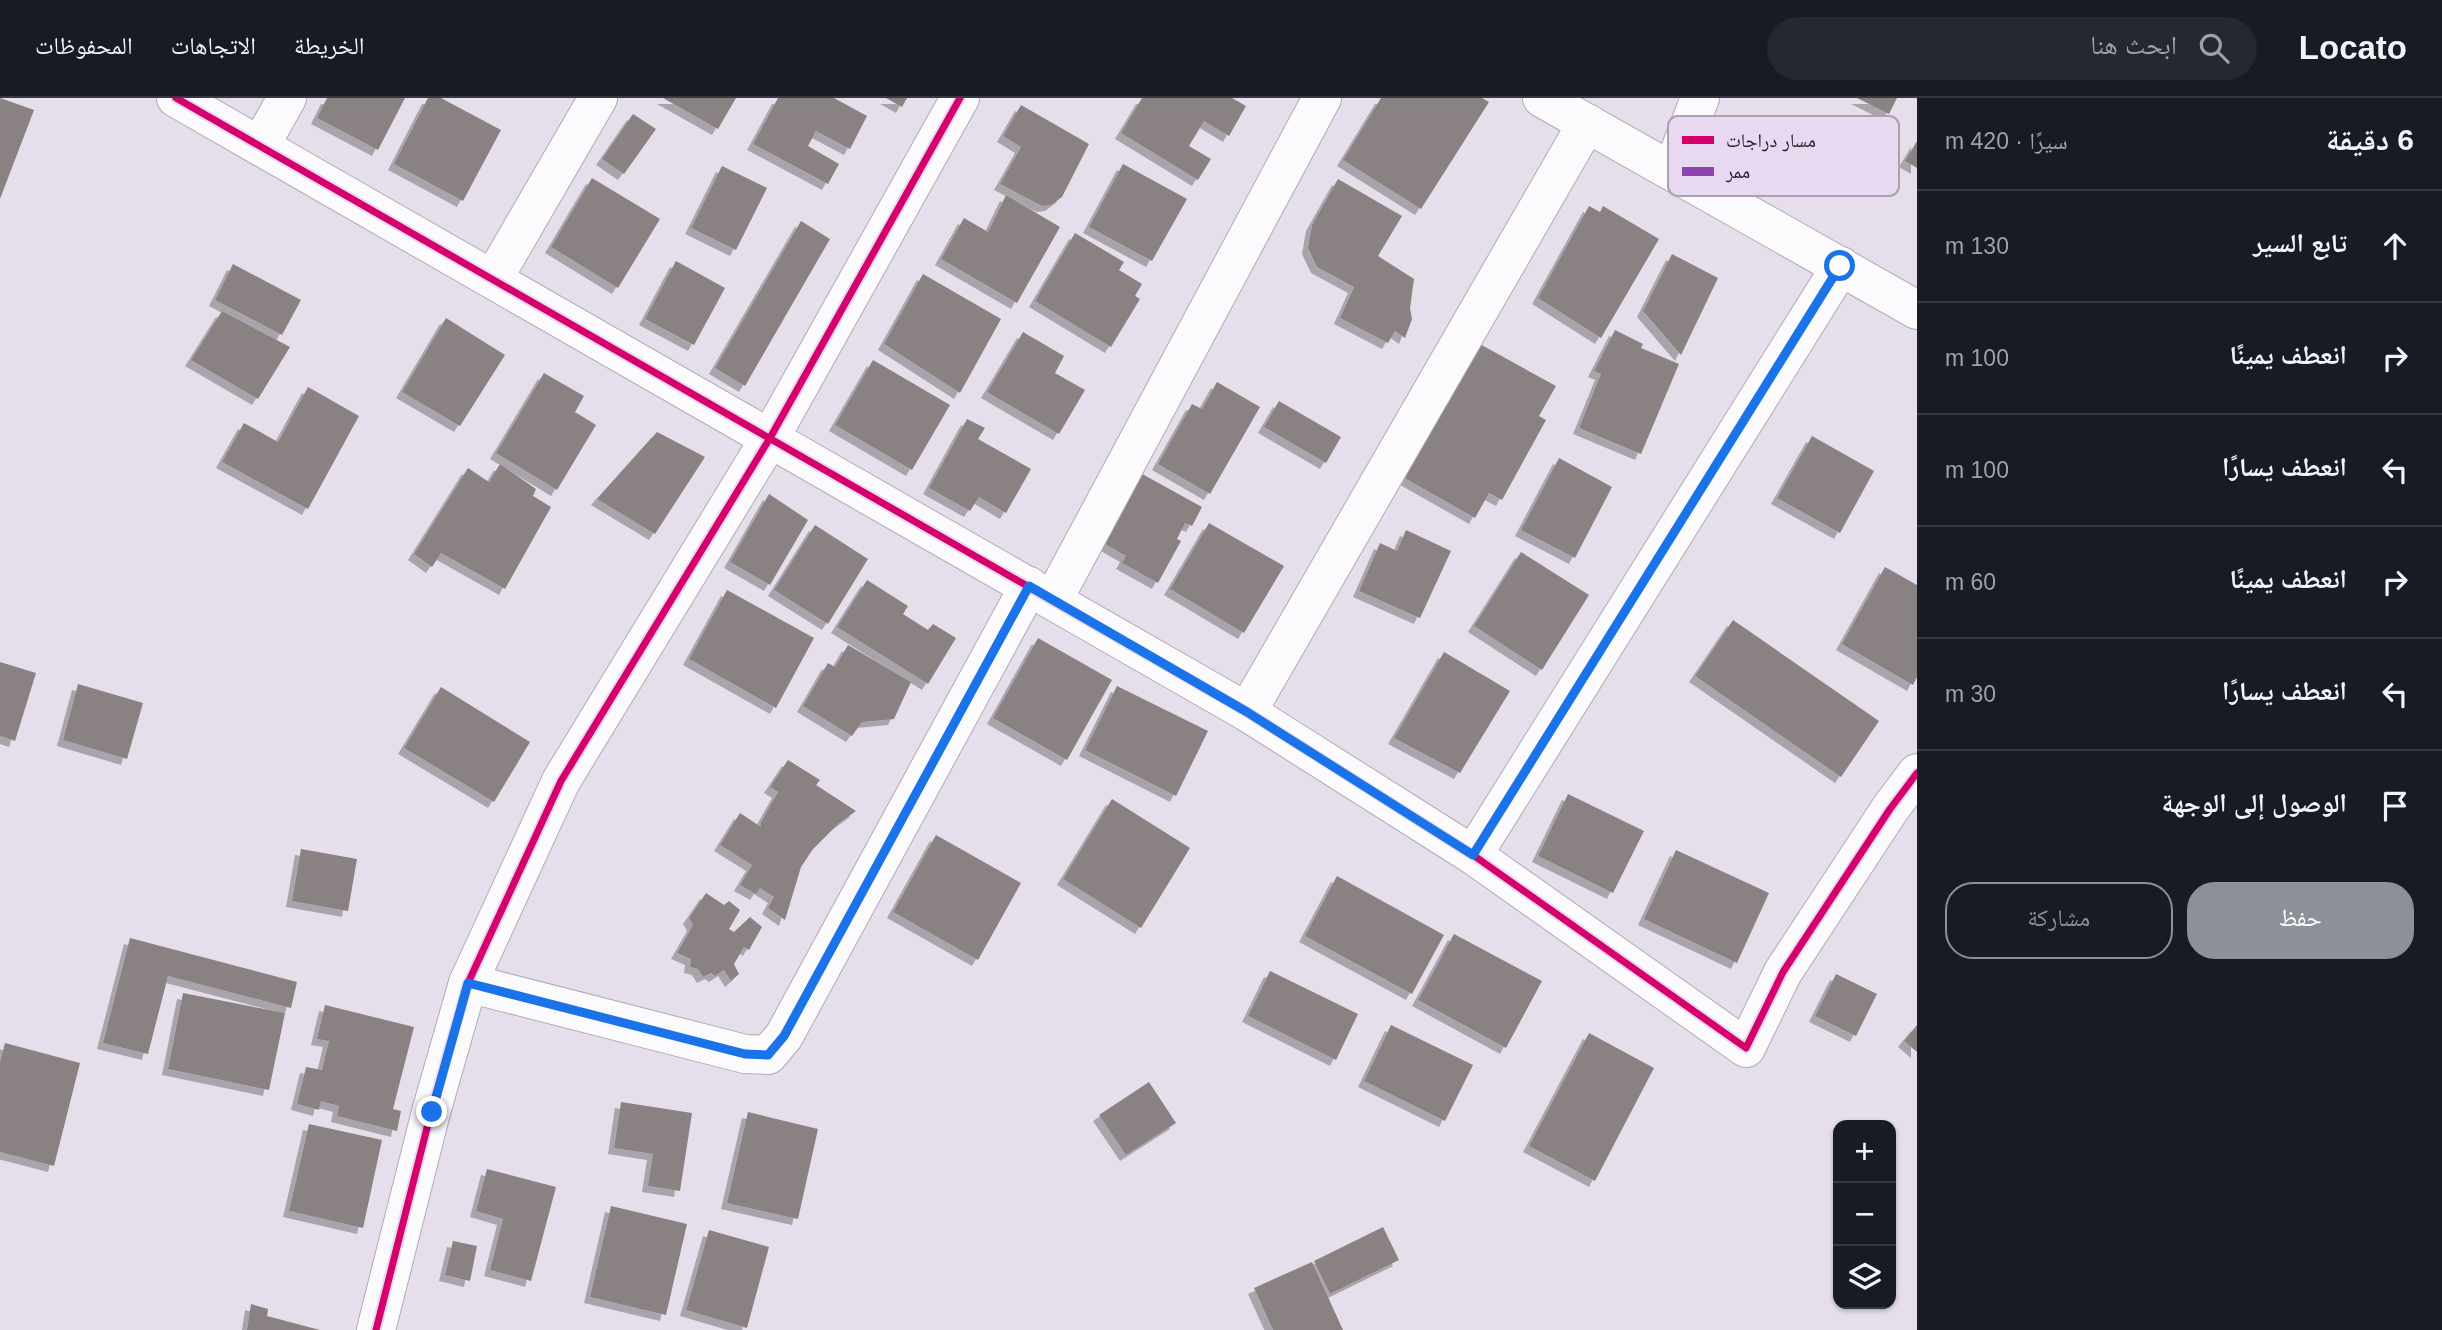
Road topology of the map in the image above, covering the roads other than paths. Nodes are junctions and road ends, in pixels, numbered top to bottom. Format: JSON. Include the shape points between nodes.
{"nodes":[{"id":1,"x":176,"y":98,"type":"edge"},
{"id":2,"x":287,"y":98,"type":"edge"},
{"id":3,"x":598,"y":98,"type":"edge"},
{"id":4,"x":960,"y":98,"type":"edge"},
{"id":5,"x":1322,"y":98,"type":"edge"},
{"id":6,"x":1542,"y":98,"type":"edge"},
{"id":7,"x":1700,"y":98,"type":"edge"},
{"id":8,"x":1693,"y":116,"type":"edge"},
{"id":9,"x":1587,"y":123,"type":"junction"},
{"id":10,"x":260,"y":146,"type":"junction"},
{"id":11,"x":1668,"y":169,"type":"edge"},
{"id":12,"x":1716,"y":196,"type":"edge"},
{"id":13,"x":1840,"y":266,"type":"junction"},
{"id":14,"x":493,"y":279,"type":"junction"},
{"id":15,"x":1917,"y":310,"type":"edge"},
{"id":16,"x":770,"y":438,"type":"junction"},
{"id":17,"x":1041,"y":593,"type":"junction"},
{"id":18,"x":1247,"y":712,"type":"junction"},
{"id":19,"x":1917,"y":773,"type":"edge"},
{"id":20,"x":1473,"y":855,"type":"junction"},
{"id":21,"x":468,"y":983,"type":"junction"},
{"id":22,"x":376,"y":1330,"type":"edge"}],
"edges":[{"from":1,"to":10,"type":"street"},
{"from":2,"to":10,"type":"street"},
{"from":3,"to":14,"type":"street"},
{"from":4,"to":16,"type":"street"},
{"from":5,"to":17,"type":"street"},
{"from":6,"to":9,"type":"street"},
{"from":7,"to":8,"type":"street"},
{"from":9,"to":11,"type":"street"},
{"from":9,"to":18,"type":"street"},
{"from":10,"to":14,"type":"street"},
{"from":12,"to":13,"type":"street"},
{"from":13,"to":15,"type":"street"},
{"from":13,"to":20,"type":"street"},
{"from":14,"to":16,"type":"street"},
{"from":16,"to":17,"type":"street"},
{"from":16,"to":21,"type":"street","via":[[561,781]]},
{"from":17,"to":18,"type":"street"},
{"from":17,"to":21,"type":"street","via":[[784,1036],[768,1055],[745,1054]]},
{"from":18,"to":20,"type":"street"},
{"from":19,"to":20,"type":"street","via":[[1783,972],[1746,1048]]},
{"from":21,"to":22,"type":"street"}]}
